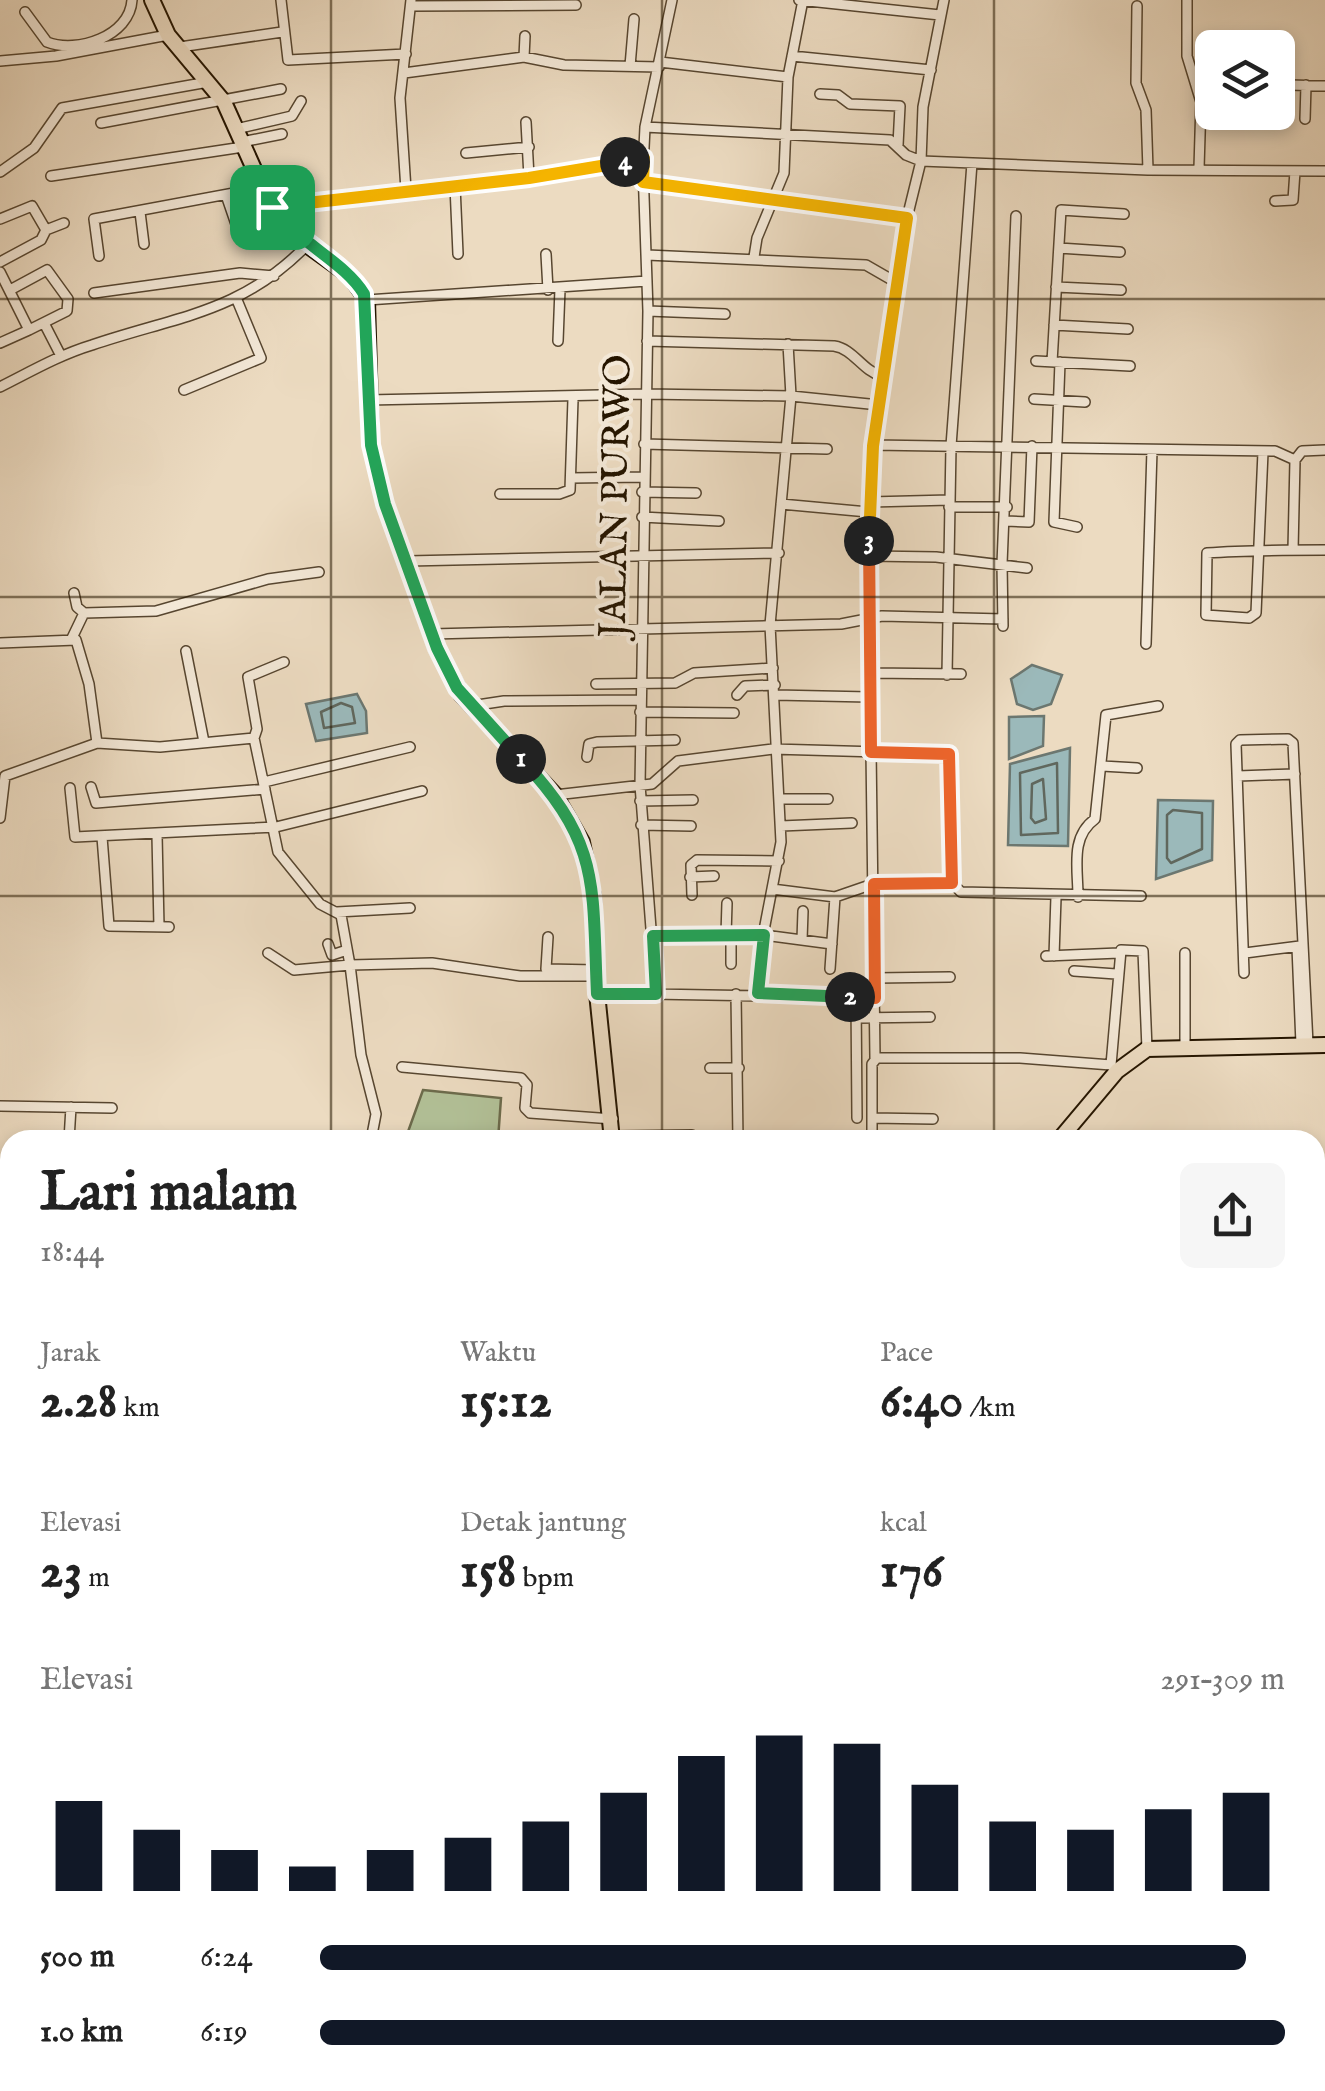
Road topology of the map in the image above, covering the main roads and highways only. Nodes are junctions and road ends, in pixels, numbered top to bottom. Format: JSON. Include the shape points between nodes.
{"nodes":[{"id":1,"x":152,"y":0,"type":"edge"},
{"id":2,"x":1325,"y":1045,"type":"edge"},
{"id":3,"x":612,"y":1130,"type":"edge"},
{"id":4,"x":1067,"y":1130,"type":"edge"}],
"edges":[{"from":1,"to":3,"type":"main road","via":[[168,35],[224,102],[272,207],[307,246],[350,276],[367,300],[368,400],[378,480],[432,634],[457,688],[554,795],[582,842],[593,896]]},
{"from":2,"to":4,"type":"main road","via":[[1153,1047],[1114,1068]]}]}
